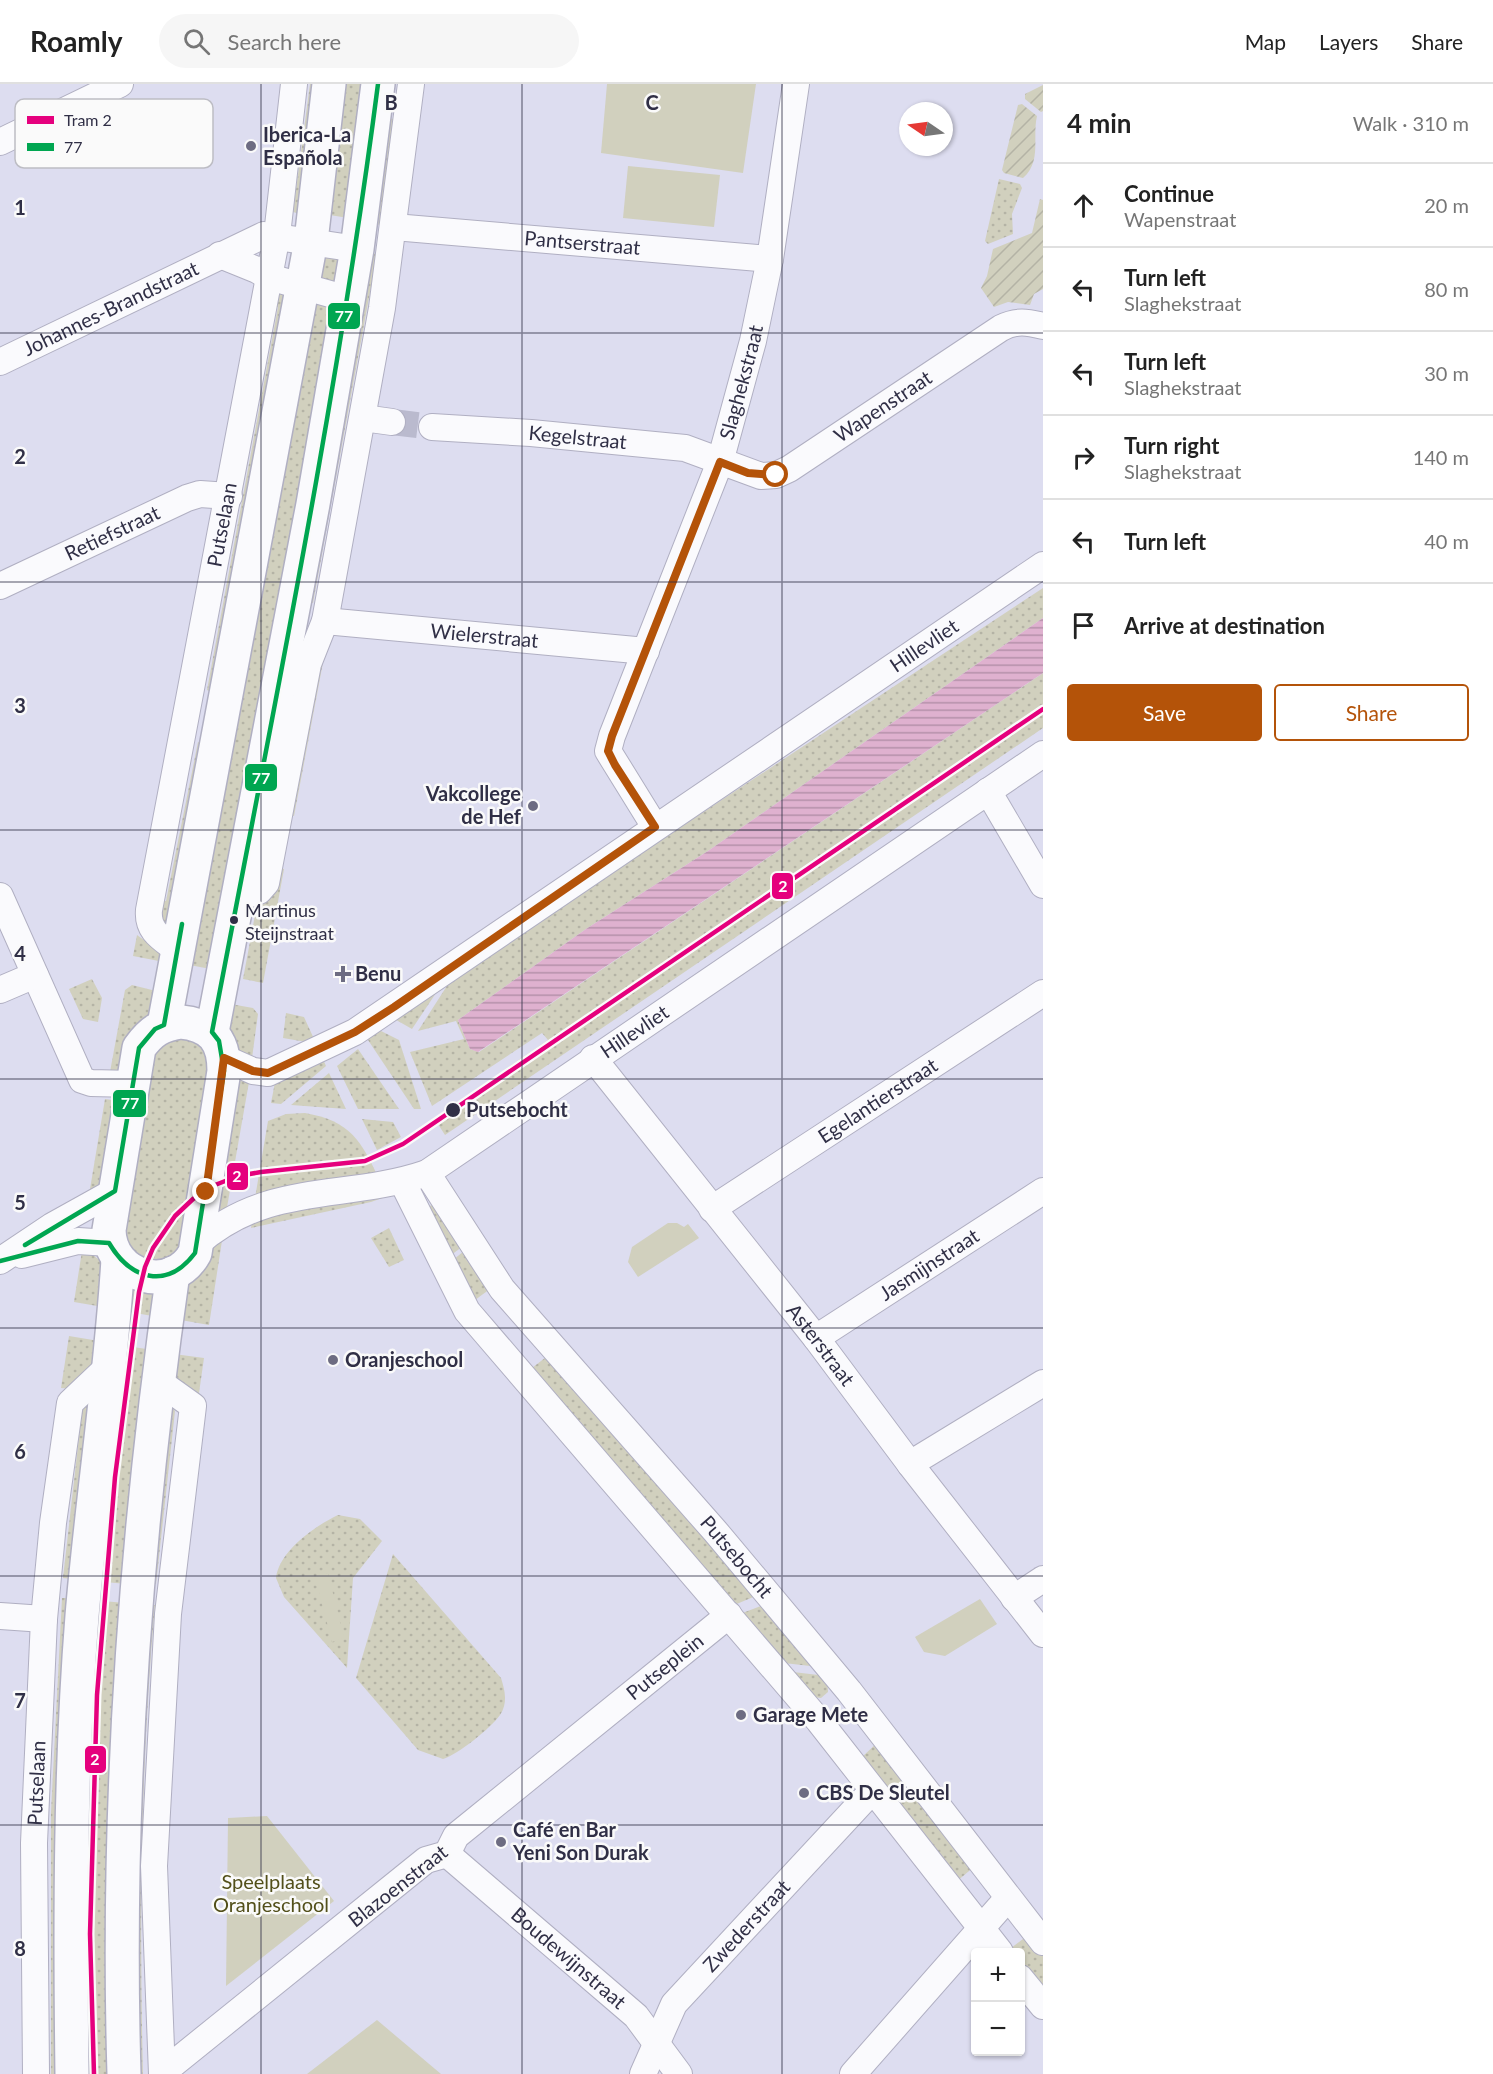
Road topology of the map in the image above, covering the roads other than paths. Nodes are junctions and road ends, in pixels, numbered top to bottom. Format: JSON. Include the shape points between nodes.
{"nodes":[{"id":1,"x":120,"y":84,"type":"edge"},
{"id":2,"x":294,"y":84,"type":"edge"},
{"id":3,"x":329,"y":84,"type":"edge"},
{"id":4,"x":378,"y":84,"type":"edge"},
{"id":5,"x":411,"y":84,"type":"edge"},
{"id":6,"x":796,"y":84,"type":"edge"},
{"id":7,"x":88,"y":99,"type":"edge"},
{"id":8,"x":15,"y":134,"type":"edge"},
{"id":9,"x":0,"y":141,"type":"edge"},
{"id":10,"x":394,"y":227,"type":"junction"},
{"id":11,"x":277,"y":235,"type":"junction"},
{"id":12,"x":311,"y":241,"type":"junction"},
{"id":13,"x":357,"y":249,"type":"junction"},
{"id":14,"x":220,"y":255,"type":"junction"},
{"id":15,"x":770,"y":259,"type":"junction"},
{"id":16,"x":269,"y":278,"type":"junction"},
{"id":17,"x":302,"y":285,"type":"junction"},
{"id":18,"x":348,"y":299,"type":"junction"},
{"id":19,"x":1043,"y":326,"type":"edge"},
{"id":20,"x":0,"y":362,"type":"edge"},
{"id":21,"x":363,"y":418,"type":"junction"},
{"id":22,"x":392,"y":422,"type":"tunnel mouth"},
{"id":23,"x":432,"y":427,"type":"tunnel mouth"},
{"id":24,"x":720,"y":462,"type":"junction"},
{"id":25,"x":229,"y":496,"type":"junction"},
{"id":26,"x":1043,"y":565,"type":"edge"},
{"id":27,"x":0,"y":586,"type":"edge"},
{"id":28,"x":325,"y":621,"type":"junction"},
{"id":29,"x":646,"y":651,"type":"junction"},
{"id":30,"x":1043,"y":754,"type":"edge"},
{"id":31,"x":988,"y":791,"type":"junction"},
{"id":32,"x":655,"y":827,"type":"junction"},
{"id":33,"x":1043,"y":885,"type":"edge"},
{"id":34,"x":0,"y":896,"type":"edge"},
{"id":35,"x":238,"y":898,"type":"junction"},
{"id":36,"x":177,"y":950,"type":"junction"},
{"id":37,"x":35,"y":975,"type":"junction"},
{"id":38,"x":0,"y":990,"type":"edge"},
{"id":39,"x":1043,"y":993,"type":"edge"},
{"id":40,"x":164,"y":1025,"type":"junction"},
{"id":41,"x":218,"y":1045,"type":"junction"},
{"id":42,"x":593,"y":1058,"type":"junction"},
{"id":43,"x":118,"y":1084,"type":"junction"},
{"id":44,"x":427,"y":1173,"type":"junction"},
{"id":45,"x":402,"y":1181,"type":"junction"},
{"id":46,"x":115,"y":1191,"type":"junction"},
{"id":47,"x":1043,"y":1191,"type":"edge"},
{"id":48,"x":712,"y":1209,"type":"junction"},
{"id":49,"x":198,"y":1243,"type":"junction"},
{"id":50,"x":113,"y":1251,"type":"junction"},
{"id":51,"x":2,"y":1260,"type":"edge"},
{"id":52,"x":173,"y":1273,"type":"junction"},
{"id":53,"x":528,"y":1316,"type":"junction"},
{"id":54,"x":816,"y":1338,"type":"junction"},
{"id":55,"x":498,"y":1344,"type":"junction"},
{"id":56,"x":108,"y":1367,"type":"junction"},
{"id":57,"x":158,"y":1381,"type":"junction"},
{"id":58,"x":1043,"y":1383,"type":"edge"},
{"id":59,"x":910,"y":1464,"type":"junction"},
{"id":60,"x":1043,"y":1579,"type":"edge"},
{"id":61,"x":1014,"y":1598,"type":"junction"},
{"id":62,"x":729,"y":1615,"type":"junction"},
{"id":63,"x":0,"y":1616,"type":"edge"},
{"id":64,"x":44,"y":1619,"type":"junction"},
{"id":65,"x":1043,"y":1634,"type":"edge"},
{"id":66,"x":849,"y":1691,"type":"junction"},
{"id":67,"x":601,"y":1718,"type":"joint"},
{"id":68,"x":819,"y":1721,"type":"junction"},
{"id":69,"x":872,"y":1791,"type":"junction"},
{"id":70,"x":447,"y":1854,"type":"junction"},
{"id":71,"x":1007,"y":1899,"type":"junction"},
{"id":72,"x":980,"y":1927,"type":"junction"},
{"id":73,"x":1043,"y":1942,"type":"edge"},
{"id":74,"x":996,"y":1948,"type":"edge"},
{"id":75,"x":1025,"y":1984,"type":"edge"},
{"id":76,"x":1043,"y":2006,"type":"edge"},
{"id":77,"x":657,"y":2042,"type":"junction"},
{"id":78,"x":36,"y":2074,"type":"edge"},
{"id":79,"x":72,"y":2074,"type":"edge"},
{"id":80,"x":124,"y":2074,"type":"edge"},
{"id":81,"x":162,"y":2074,"type":"edge"},
{"id":82,"x":643,"y":2074,"type":"edge"},
{"id":83,"x":679,"y":2074,"type":"edge"},
{"id":84,"x":853,"y":2074,"type":"edge"}],
"edges":[{"from":1,"to":7,"type":"street"},
{"from":2,"to":11,"type":"street","name":"Putselaan"},
{"from":3,"to":12,"type":"main road","name":"Putselaan"},
{"from":4,"to":13,"type":"main road"},
{"from":5,"to":10,"type":"street"},
{"from":6,"to":15,"type":"street","name":"Slaghekstraat"},
{"from":8,"to":9,"type":"street"},
{"from":10,"to":15,"type":"street","name":"Pantserstraat"},
{"from":10,"to":21,"type":"street"},
{"from":11,"to":12,"type":"street","name":"Johannes-Brandstraat"},
{"from":11,"to":14,"type":"street","name":"Johannes-Brandstraat","via":[[264,235]]},
{"from":11,"to":16,"type":"street","name":"Putselaan"},
{"from":12,"to":13,"type":"street","name":"Johannes-Brandstraat"},
{"from":12,"to":17,"type":"main road","name":"Putselaan"},
{"from":13,"to":18,"type":"main road"},
{"from":14,"to":16,"type":"street","name":"Johannes-Brandstraat"},
{"from":14,"to":20,"type":"street","name":"Johannes-Brandstraat"},
{"from":15,"to":24,"type":"street","name":"Slaghekstraat","via":[[753,341]]},
{"from":16,"to":17,"type":"street","name":"Johannes-Brandstraat"},
{"from":16,"to":25,"type":"street","name":"Putselaan"},
{"from":17,"to":18,"type":"street","name":"Johannes-Brandstraat"},
{"from":17,"to":36,"type":"main road","name":"Putselaan"},
{"from":18,"to":35,"type":"main road"},
{"from":19,"to":24,"type":"street","name":"Wapenstraat","via":[[1013,322],[1001,328],[780,474],[756,475]]},
{"from":21,"to":22,"type":"street"},
{"from":21,"to":28,"type":"street"},
{"from":23,"to":24,"type":"street","name":"Kegelstraat","via":[[685,448]]},
{"from":24,"to":29,"type":"street","name":"Slaghekstraat"},
{"from":25,"to":27,"type":"street","name":"Retiefstraat","via":[[200,494],[187,498]]},
{"from":25,"to":36,"type":"street","name":"Putselaan","via":[[149,909],[152,930]]},
{"from":26,"to":32,"type":"street","name":"Hillevliet"},
{"from":28,"to":29,"type":"street","name":"Wielerstraat"},
{"from":28,"to":35,"type":"street","via":[[308,664],[266,884],[259,891]]},
{"from":29,"to":32,"type":"street","name":"Slaghekstraat","via":[[608,751]]},
{"from":30,"to":31,"type":"street","name":"Hillevliet"},
{"from":31,"to":33,"type":"street"},
{"from":31,"to":42,"type":"street","name":"Hillevliet"},
{"from":32,"to":41,"type":"street","via":[[355,1032],[268,1073],[253,1071]]},
{"from":34,"to":37,"type":"street"},
{"from":35,"to":41,"type":"main road"},
{"from":36,"to":40,"type":"main road","name":"Putselaan"},
{"from":37,"to":38,"type":"street"},
{"from":37,"to":43,"type":"street","via":[[78,1073],[86,1082]]},
{"from":39,"to":48,"type":"street","name":"Egelantierstraat"},
{"from":40,"to":41,"type":"main road","via":[[193,1023]]},
{"from":40,"to":43,"type":"main road","name":"Putselaan","via":[[155,1029],[139,1048]]},
{"from":41,"to":49,"type":"main road","via":[[224,1071]]},
{"from":42,"to":44,"type":"street","name":"Hillevliet"},
{"from":42,"to":48,"type":"street","name":"Asterstraat"},
{"from":43,"to":46,"type":"main road","name":"Putselaan"},
{"from":44,"to":45,"type":"street","name":"Hillevliet"},
{"from":44,"to":53,"type":"street","name":"Putsebocht","via":[[502,1289]]},
{"from":45,"to":49,"type":"street","name":"Hillevliet","via":[[280,1199],[243,1211]]},
{"from":45,"to":55,"type":"street","via":[[467,1311]]},
{"from":46,"to":50,"type":"main road","name":"Putselaan"},
{"from":46,"to":51,"type":"street"},
{"from":47,"to":54,"type":"street","name":"Jasmijnstraat"},
{"from":48,"to":54,"type":"street","name":"Asterstraat"},
{"from":49,"to":52,"type":"main road","via":[[191,1261]]},
{"from":50,"to":51,"type":"street","via":[[78,1241]]},
{"from":50,"to":52,"type":"main road","via":[[126,1268],[141,1275]]},
{"from":50,"to":56,"type":"main road","name":"Putselaan"},
{"from":52,"to":57,"type":"main road"},
{"from":53,"to":55,"type":"street"},
{"from":53,"to":66,"type":"street","name":"Putsebocht"},
{"from":54,"to":59,"type":"street","name":"Asterstraat"},
{"from":55,"to":62,"type":"street"},
{"from":56,"to":64,"type":"street","name":"Putselaan","via":[[70,1402],[59,1468]]},
{"from":56,"to":79,"type":"main road","name":"Putselaan","via":[[82,1617],[70,1922]]},
{"from":57,"to":80,"type":"main road","via":[[135,1593],[123,1803]]},
{"from":57,"to":81,"type":"street","via":[[192,1406],[168,1614],[154,1866]]},
{"from":58,"to":59,"type":"street"},
{"from":59,"to":61,"type":"street","name":"Asterstraat"},
{"from":60,"to":61,"type":"street"},
{"from":61,"to":65,"type":"street","name":"Asterstraat"},
{"from":62,"to":67,"type":"street","name":"Putseplein"},
{"from":62,"to":68,"type":"street"},
{"from":63,"to":64,"type":"street"},
{"from":64,"to":78,"type":"street","name":"Putselaan","via":[[34,1843]]},
{"from":66,"to":68,"type":"street"},
{"from":66,"to":71,"type":"street","name":"Putsebocht"},
{"from":67,"to":70,"type":"street","name":"Blazoenstraat","via":[[456,1836]]},
{"from":68,"to":69,"type":"street"},
{"from":69,"to":72,"type":"street"},
{"from":69,"to":77,"type":"street","name":"Zwederstraat","via":[[674,2004]]},
{"from":70,"to":77,"type":"street","name":"Boudewijnstraat","via":[[636,2016]]},
{"from":70,"to":81,"type":"street","name":"Blazoenstraat","via":[[426,1860]]},
{"from":71,"to":72,"type":"street"},
{"from":71,"to":73,"type":"street","name":"Putsebocht"},
{"from":72,"to":74,"type":"street"},
{"from":72,"to":84,"type":"street"},
{"from":75,"to":76,"type":"street"},
{"from":77,"to":82,"type":"street","name":"Zwederstraat"},
{"from":77,"to":83,"type":"street","name":"Boudewijnstraat"}]}
